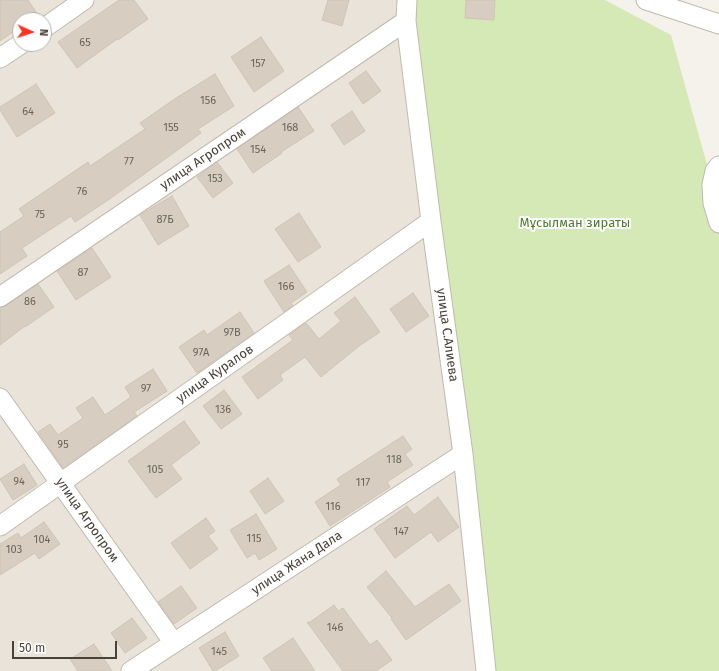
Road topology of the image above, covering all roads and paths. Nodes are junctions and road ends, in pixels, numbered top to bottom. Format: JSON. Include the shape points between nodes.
{"nodes":[{"id":1,"x":84,"y":0,"type":"edge"},
{"id":2,"x":407,"y":0,"type":"edge"},
{"id":3,"x":646,"y":0,"type":"edge"},
{"id":4,"x":406,"y":21,"type":"junction"},
{"id":5,"x":52,"y":22,"type":"edge"},
{"id":6,"x":719,"y":24,"type":"edge"},
{"id":7,"x":12,"y":50,"type":"edge"},
{"id":8,"x":0,"y":58,"type":"edge"},
{"id":9,"x":719,"y":166,"type":"edge"},
{"id":10,"x":431,"y":221,"type":"junction"},
{"id":11,"x":719,"y":223,"type":"edge"},
{"id":12,"x":0,"y":297,"type":"edge"},
{"id":13,"x":0,"y":398,"type":"edge"},
{"id":14,"x":463,"y":454,"type":"junction"},
{"id":15,"x":61,"y":483,"type":"junction"},
{"id":16,"x":0,"y":526,"type":"edge"},
{"id":17,"x":174,"y":643,"type":"junction"},
{"id":18,"x":482,"y":669,"type":"edge"},
{"id":19,"x":131,"y":671,"type":"edge"}],
"edges":[{"from":1,"to":5,"type":"street"},
{"from":2,"to":4,"type":"street","name":"улица С.Алиева"},
{"from":3,"to":6,"type":"street"},
{"from":4,"to":10,"type":"street","name":"улица С.Алиева"},
{"from":4,"to":12,"type":"street","name":"улица Агропром"},
{"from":7,"to":8,"type":"street"},
{"from":9,"to":11,"type":"street","via":[[715,171],[712,185],[713,203]]},
{"from":10,"to":14,"type":"street","name":"улица С.Алиева"},
{"from":10,"to":15,"type":"street","name":"улица Куралов"},
{"from":13,"to":15,"type":"street","name":"улица Агропром"},
{"from":14,"to":17,"type":"street","name":"улица Жана Дала"},
{"from":14,"to":18,"type":"street","name":"улица С.Алиева"},
{"from":15,"to":16,"type":"street","name":"улица Куралов"},
{"from":15,"to":17,"type":"street","name":"улица Агропром"},
{"from":17,"to":19,"type":"street","name":"улица Жана Дала"}]}
